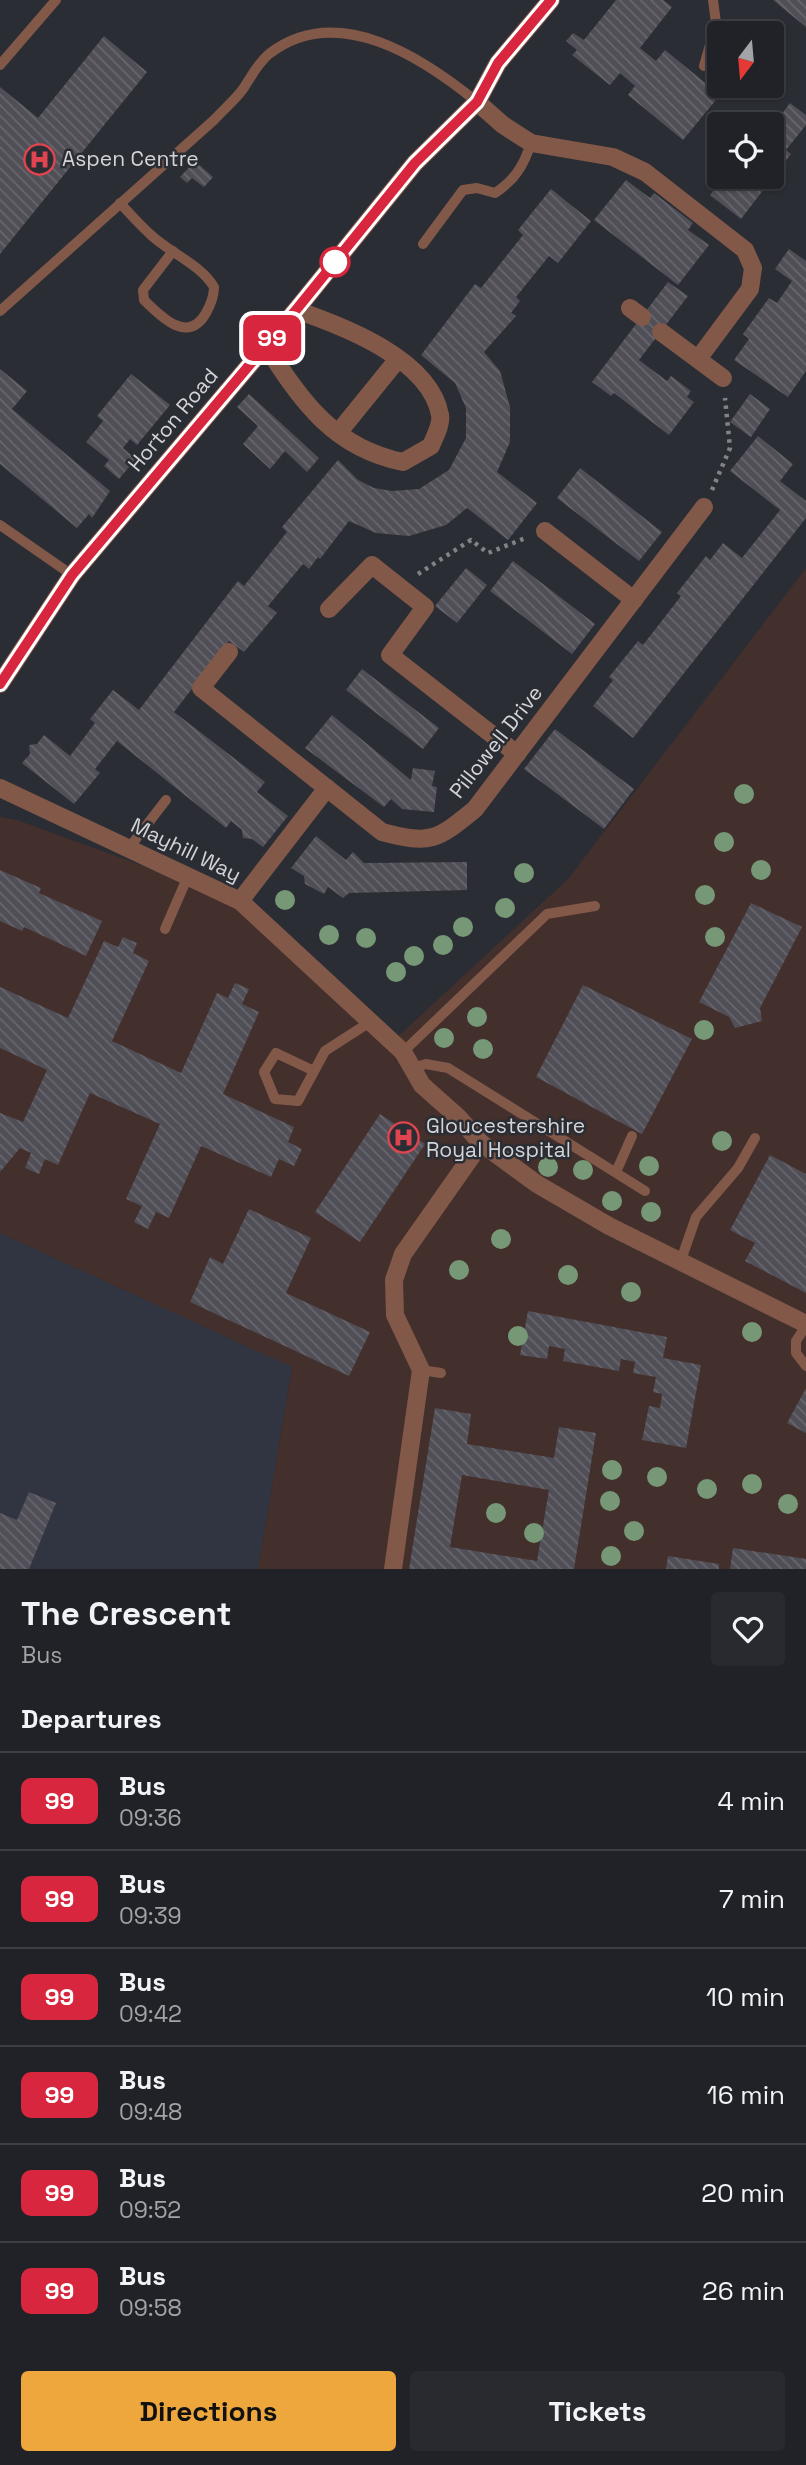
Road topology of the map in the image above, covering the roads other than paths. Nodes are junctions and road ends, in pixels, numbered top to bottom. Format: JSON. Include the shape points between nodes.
{"nodes":[{"id":1,"x":56,"y":0,"type":"edge"},
{"id":2,"x":551,"y":0,"type":"edge"},
{"id":3,"x":713,"y":0,"type":"edge"},
{"id":4,"x":0,"y":65,"type":"edge"},
{"id":5,"x":704,"y":66,"type":"dead end"},
{"id":6,"x":477,"y":102,"type":"junction"},
{"id":7,"x":531,"y":143,"type":"junction"},
{"id":8,"x":120,"y":203,"type":"junction"},
{"id":9,"x":423,"y":244,"type":"dead end"},
{"id":10,"x":173,"y":251,"type":"junction"},
{"id":11,"x":296,"y":310,"type":"junction"},
{"id":12,"x":0,"y":311,"type":"edge"},
{"id":13,"x":661,"y":332,"type":"dead end"},
{"id":14,"x":266,"y":346,"type":"junction"},
{"id":15,"x":398,"y":359,"type":"junction"},
{"id":16,"x":698,"y":359,"type":"junction"},
{"id":17,"x":723,"y":378,"type":"road end"},
{"id":18,"x":338,"y":433,"type":"junction"},
{"id":19,"x":705,"y":507,"type":"road end"},
{"id":20,"x":0,"y":525,"type":"edge"},
{"id":21,"x":545,"y":531,"type":"road end"},
{"id":22,"x":72,"y":575,"type":"junction"},
{"id":23,"x":634,"y":600,"type":"junction"},
{"id":24,"x":329,"y":609,"type":"dead end"},
{"id":25,"x":229,"y":652,"type":"dead end"},
{"id":26,"x":0,"y":684,"type":"edge"},
{"id":27,"x":517,"y":754,"type":"junction"},
{"id":28,"x":0,"y":788,"type":"edge"},
{"id":29,"x":327,"y":788,"type":"junction"},
{"id":30,"x":166,"y":800,"type":"dead end"},
{"id":31,"x":129,"y":848,"type":"junction"},
{"id":32,"x":188,"y":876,"type":"junction"},
{"id":33,"x":240,"y":901,"type":"junction"},
{"id":34,"x":595,"y":906,"type":"dead end"},
{"id":35,"x":165,"y":929,"type":"dead end"},
{"id":36,"x":370,"y":1022,"type":"junction"},
{"id":37,"x":397,"y":1047,"type":"junction"},
{"id":38,"x":412,"y":1068,"type":"junction"},
{"id":39,"x":314,"y":1071,"type":"junction"},
{"id":40,"x":632,"y":1136,"type":"dead end"},
{"id":41,"x":755,"y":1138,"type":"dead end"},
{"id":42,"x":481,"y":1143,"type":"junction"},
{"id":43,"x":616,"y":1172,"type":"junction"},
{"id":44,"x":645,"y":1191,"type":"dead end"},
{"id":45,"x":681,"y":1260,"type":"junction"},
{"id":46,"x":806,"y":1325,"type":"edge"},
{"id":47,"x":806,"y":1366,"type":"edge"},
{"id":48,"x":421,"y":1370,"type":"junction"},
{"id":49,"x":441,"y":1373,"type":"dead end"},
{"id":50,"x":393,"y":1569,"type":"edge"}],
"edges":[{"from":1,"to":4,"type":"lane"},
{"from":2,"to":6,"type":"street","name":"Horton Road","via":[[498,63]]},
{"from":3,"to":5,"type":"lane","via":[[716,23]]},
{"from":6,"to":7,"type":"street"},
{"from":6,"to":8,"type":"lane","via":[[437,69],[399,49],[351,35],[305,36],[268,55],[214,120]]},
{"from":6,"to":11,"type":"street","name":"Horton Road","via":[[415,163]]},
{"from":7,"to":9,"type":"lane","via":[[524,164],[509,184],[495,193],[463,190]]},
{"from":7,"to":16,"type":"street","via":[[613,158],[645,172],[746,250],[753,268],[750,289]]},
{"from":8,"to":10,"type":"lane"},
{"from":8,"to":12,"type":"lane"},
{"from":10,"to":10,"type":"lane","via":[[208,277],[214,287],[209,308],[192,329],[183,329],[144,300],[143,290]]},
{"from":11,"to":14,"type":"street","name":"Horton Road"},
{"from":11,"to":15,"type":"street","via":[[367,337]]},
{"from":13,"to":16,"type":"street"},
{"from":14,"to":18,"type":"street","via":[[294,390]]},
{"from":14,"to":22,"type":"street","name":"Horton Road"},
{"from":15,"to":18,"type":"street"},
{"from":15,"to":18,"type":"street","via":[[431,390],[441,418],[431,446],[403,462],[372,456]]},
{"from":16,"to":17,"type":"street"},
{"from":19,"to":23,"type":"street","name":"Pillowell Drive"},
{"from":20,"to":22,"type":"lane"},
{"from":21,"to":23,"type":"street"},
{"from":22,"to":26,"type":"street","name":"Horton Road"},
{"from":23,"to":27,"type":"street","name":"Pillowell Drive"},
{"from":24,"to":27,"type":"street","via":[[372,565],[425,607],[390,655]]},
{"from":25,"to":29,"type":"street","name":"Pillowell Drive","via":[[201,688]]},
{"from":27,"to":29,"type":"street","name":"Pillowell Drive","via":[[475,809],[444,834],[416,841],[382,832]]},
{"from":28,"to":31,"type":"street","name":"Mayhill Way"},
{"from":29,"to":33,"type":"street"},
{"from":30,"to":31,"type":"lane"},
{"from":31,"to":32,"type":"street","name":"Mayhill Way"},
{"from":32,"to":33,"type":"street","name":"Mayhill Way"},
{"from":32,"to":35,"type":"lane"},
{"from":33,"to":36,"type":"street","name":"Mayhill Way"},
{"from":34,"to":37,"type":"lane","via":[[547,914]]},
{"from":36,"to":37,"type":"street","name":"Mayhill Way"},
{"from":36,"to":39,"type":"lane","via":[[325,1051]]},
{"from":37,"to":38,"type":"street","name":"Mayhill Way"},
{"from":38,"to":42,"type":"street","name":"Mayhill Way"},
{"from":38,"to":43,"type":"lane","via":[[448,1068]]},
{"from":39,"to":39,"type":"lane","via":[[298,1101],[275,1099],[264,1072],[276,1053]]},
{"from":40,"to":43,"type":"lane"},
{"from":41,"to":45,"type":"lane","via":[[738,1168],[696,1217]]},
{"from":42,"to":45,"type":"street","name":"Mayhill Way","via":[[549,1191]]},
{"from":42,"to":48,"type":"street","via":[[403,1254],[394,1280],[395,1315]]},
{"from":43,"to":44,"type":"lane"},
{"from":45,"to":46,"type":"street","name":"Mayhill Way"},
{"from":46,"to":47,"type":"lane","via":[[796,1341],[796,1353]]},
{"from":48,"to":49,"type":"lane"},
{"from":48,"to":50,"type":"street"}]}
